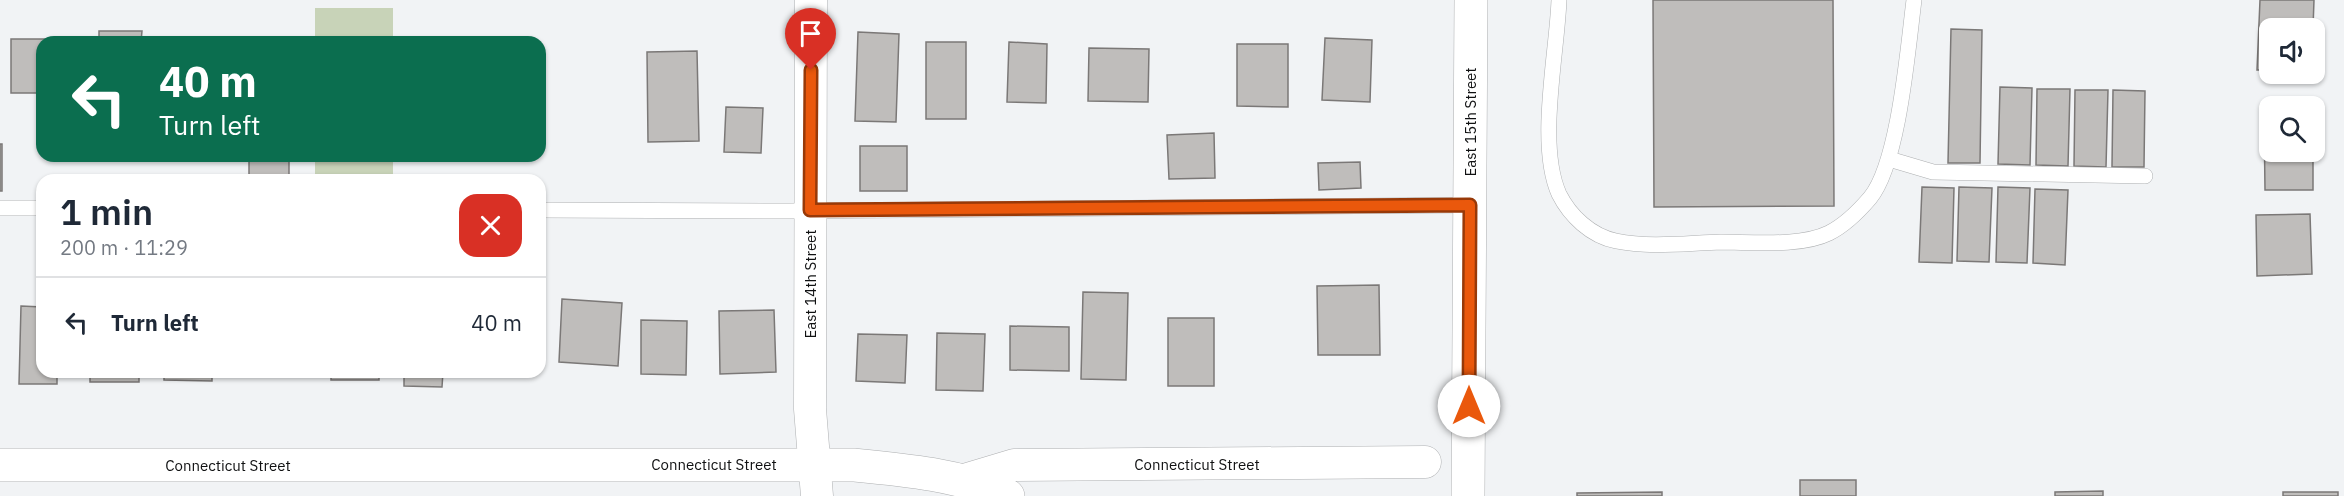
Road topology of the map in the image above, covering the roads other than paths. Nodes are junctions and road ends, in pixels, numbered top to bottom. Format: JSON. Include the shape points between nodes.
{"nodes":[{"id":1,"x":811,"y":0,"type":"edge"},
{"id":2,"x":1471,"y":0,"type":"edge"},
{"id":3,"x":1559,"y":0,"type":"edge"},
{"id":4,"x":1914,"y":0,"type":"edge"},
{"id":5,"x":1888,"y":159,"type":"junction"},
{"id":6,"x":2145,"y":176,"type":"dead end"},
{"id":7,"x":1470,"y":205,"type":"junction"},
{"id":8,"x":0,"y":208,"type":"edge"},
{"id":9,"x":36,"y":208,"type":"edge"},
{"id":10,"x":546,"y":210,"type":"edge"},
{"id":11,"x":810,"y":210,"type":"junction"},
{"id":12,"x":1425,"y":462,"type":"dead end"},
{"id":13,"x":0,"y":465,"type":"edge"},
{"id":14,"x":815,"y":480,"type":"edge"},
{"id":15,"x":964,"y":480,"type":"junction"},
{"id":16,"x":1008,"y":496,"type":"edge"},
{"id":17,"x":1468,"y":496,"type":"edge"}],
"edges":[{"from":1,"to":11,"type":"street","name":"East 14th Street"},
{"from":2,"to":7,"type":"street","name":"East 15th Street"},
{"from":3,"to":5,"type":"lane","via":[[1548,141],[1551,168],[1571,214],[1590,230],[1615,241],[1650,244],[1801,241],[1828,234],[1850,219],[1872,196]]},
{"from":4,"to":5,"type":"lane"},
{"from":5,"to":6,"type":"lane","via":[[1933,172]]},
{"from":7,"to":11,"type":"lane"},
{"from":7,"to":17,"type":"street","name":"East 15th Street"},
{"from":8,"to":9,"type":"lane"},
{"from":10,"to":11,"type":"lane"},
{"from":11,"to":14,"type":"street","name":"East 14th Street","via":[[810,409]]},
{"from":12,"to":15,"type":"street","name":"Connecticut Street","via":[[1014,465]]},
{"from":13,"to":14,"type":"street","name":"Connecticut Street"},
{"from":14,"to":15,"type":"street","name":"Connecticut Street","via":[[882,468]]},
{"from":15,"to":16,"type":"street"}]}
